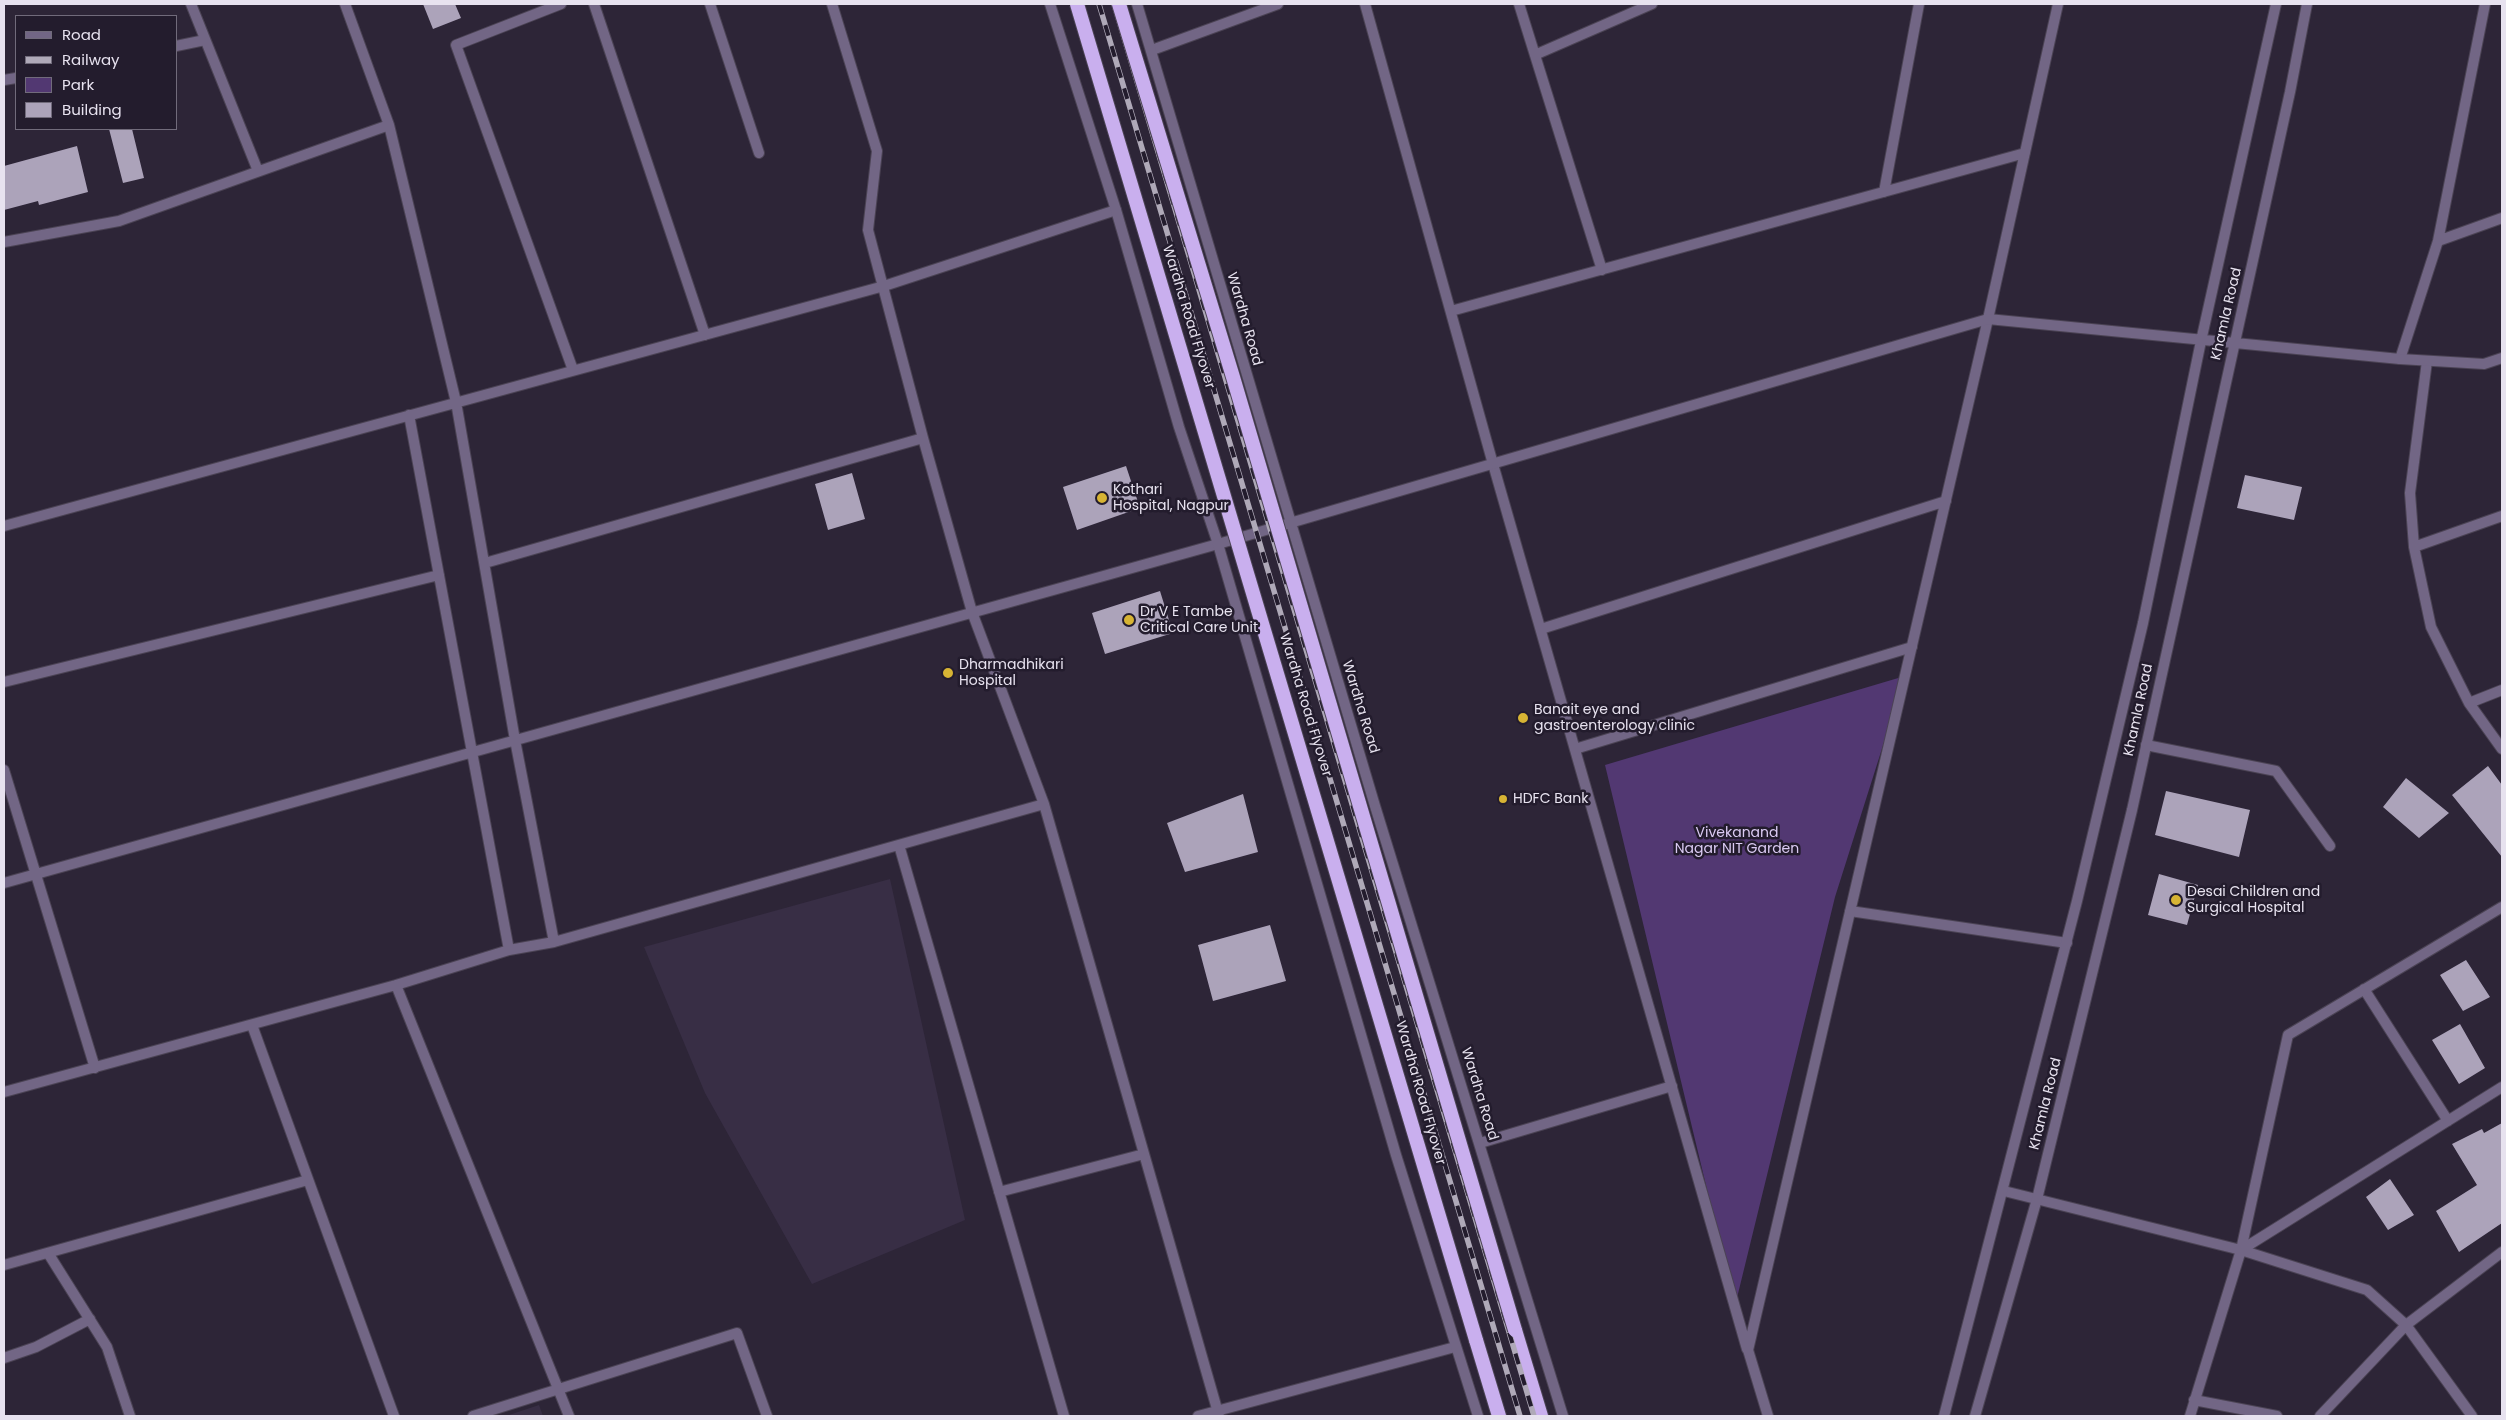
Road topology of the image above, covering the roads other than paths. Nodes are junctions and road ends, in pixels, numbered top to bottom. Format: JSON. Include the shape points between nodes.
{"nodes":[{"id":1,"x":191,"y":4,"type":"edge"},
{"id":2,"x":345,"y":4,"type":"edge"},
{"id":3,"x":561,"y":4,"type":"edge"},
{"id":4,"x":594,"y":4,"type":"edge"},
{"id":5,"x":710,"y":4,"type":"edge"},
{"id":6,"x":832,"y":4,"type":"edge"},
{"id":7,"x":1050,"y":4,"type":"edge"},
{"id":8,"x":1077,"y":4,"type":"edge"},
{"id":9,"x":1120,"y":4,"type":"edge"},
{"id":10,"x":1137,"y":4,"type":"edge"},
{"id":11,"x":1278,"y":4,"type":"edge"},
{"id":12,"x":1365,"y":4,"type":"edge"},
{"id":13,"x":1519,"y":4,"type":"edge"},
{"id":14,"x":1652,"y":4,"type":"edge"},
{"id":15,"x":1919,"y":4,"type":"edge"},
{"id":16,"x":2058,"y":4,"type":"edge"},
{"id":17,"x":2276,"y":4,"type":"edge"},
{"id":18,"x":2307,"y":4,"type":"edge"},
{"id":19,"x":2485,"y":4,"type":"edge"},
{"id":20,"x":205,"y":40,"type":"junction"},
{"id":21,"x":178,"y":46,"type":"edge"},
{"id":22,"x":1152,"y":50,"type":"junction"},
{"id":23,"x":1537,"y":54,"type":"junction"},
{"id":24,"x":389,"y":125,"type":"junction"},
{"id":25,"x":759,"y":153,"type":"dead end"},
{"id":26,"x":2025,"y":153,"type":"junction"},
{"id":27,"x":258,"y":171,"type":"junction"},
{"id":28,"x":1884,"y":192,"type":"junction"},
{"id":29,"x":1116,"y":210,"type":"junction"},
{"id":30,"x":2502,"y":218,"type":"edge"},
{"id":31,"x":2438,"y":241,"type":"junction"},
{"id":32,"x":4,"y":242,"type":"edge"},
{"id":33,"x":1602,"y":270,"type":"junction"},
{"id":34,"x":884,"y":286,"type":"junction"},
{"id":35,"x":1451,"y":311,"type":"junction"},
{"id":36,"x":1988,"y":319,"type":"junction"},
{"id":37,"x":705,"y":335,"type":"junction"},
{"id":38,"x":2201,"y":341,"type":"junction"},
{"id":39,"x":2234,"y":343,"type":"junction"},
{"id":40,"x":2502,"y":358,"type":"edge"},
{"id":41,"x":2400,"y":359,"type":"junction"},
{"id":42,"x":2428,"y":361,"type":"junction"},
{"id":43,"x":573,"y":370,"type":"junction"},
{"id":44,"x":452,"y":403,"type":"junction"},
{"id":45,"x":413,"y":414,"type":"junction"},
{"id":46,"x":923,"y":438,"type":"junction"},
{"id":47,"x":1493,"y":464,"type":"junction"},
{"id":48,"x":1946,"y":501,"type":"junction"},
{"id":49,"x":2502,"y":516,"type":"edge"},
{"id":50,"x":1290,"y":522,"type":"junction"},
{"id":51,"x":4,"y":526,"type":"edge"},
{"id":52,"x":1218,"y":544,"type":"junction"},
{"id":53,"x":2414,"y":547,"type":"junction"},
{"id":54,"x":485,"y":563,"type":"junction"},
{"id":55,"x":438,"y":575,"type":"junction"},
{"id":56,"x":972,"y":612,"type":"junction"},
{"id":57,"x":1541,"y":629,"type":"junction"},
{"id":58,"x":1912,"y":646,"type":"junction"},
{"id":59,"x":4,"y":682,"type":"edge"},
{"id":60,"x":2502,"y":690,"type":"edge"},
{"id":61,"x":2469,"y":702,"type":"junction"},
{"id":62,"x":511,"y":742,"type":"junction"},
{"id":63,"x":2146,"y":744,"type":"junction"},
{"id":64,"x":1575,"y":749,"type":"junction"},
{"id":65,"x":2502,"y":749,"type":"edge"},
{"id":66,"x":475,"y":751,"type":"junction"},
{"id":67,"x":4,"y":770,"type":"edge"},
{"id":68,"x":1044,"y":804,"type":"junction"},
{"id":69,"x":898,"y":845,"type":"junction"},
{"id":70,"x":2330,"y":846,"type":"dead end"},
{"id":71,"x":35,"y":874,"type":"junction"},
{"id":72,"x":4,"y":883,"type":"edge"},
{"id":73,"x":2502,"y":907,"type":"edge"},
{"id":74,"x":1850,"y":911,"type":"junction"},
{"id":75,"x":554,"y":942,"type":"junction"},
{"id":76,"x":2067,"y":943,"type":"junction"},
{"id":77,"x":509,"y":950,"type":"junction"},
{"id":78,"x":396,"y":985,"type":"junction"},
{"id":79,"x":2364,"y":990,"type":"junction"},
{"id":80,"x":252,"y":1025,"type":"junction"},
{"id":81,"x":94,"y":1068,"type":"junction"},
{"id":82,"x":1672,"y":1086,"type":"junction"},
{"id":83,"x":2502,"y":1087,"type":"edge"},
{"id":84,"x":4,"y":1092,"type":"edge"},
{"id":85,"x":2448,"y":1121,"type":"junction"},
{"id":86,"x":1480,"y":1144,"type":"junction"},
{"id":87,"x":1144,"y":1154,"type":"junction"},
{"id":88,"x":308,"y":1180,"type":"junction"},
{"id":89,"x":2004,"y":1191,"type":"junction"},
{"id":90,"x":999,"y":1192,"type":"junction"},
{"id":91,"x":2037,"y":1199,"type":"junction"},
{"id":92,"x":2241,"y":1250,"type":"junction"},
{"id":93,"x":48,"y":1252,"type":"junction"},
{"id":94,"x":2502,"y":1252,"type":"edge"},
{"id":95,"x":4,"y":1265,"type":"edge"},
{"id":96,"x":90,"y":1319,"type":"junction"},
{"id":97,"x":2406,"y":1326,"type":"junction"},
{"id":98,"x":1455,"y":1347,"type":"junction"},
{"id":99,"x":1748,"y":1350,"type":"junction"},
{"id":100,"x":4,"y":1358,"type":"edge"},
{"id":101,"x":558,"y":1388,"type":"junction"},
{"id":102,"x":2194,"y":1400,"type":"junction"},
{"id":103,"x":1218,"y":1414,"type":"edge"},
{"id":104,"x":130,"y":1416,"type":"edge"},
{"id":105,"x":394,"y":1416,"type":"edge"},
{"id":106,"x":473,"y":1416,"type":"edge"},
{"id":107,"x":569,"y":1416,"type":"edge"},
{"id":108,"x":766,"y":1416,"type":"edge"},
{"id":109,"x":1064,"y":1416,"type":"edge"},
{"id":110,"x":1198,"y":1416,"type":"edge"},
{"id":111,"x":1478,"y":1416,"type":"edge"},
{"id":112,"x":1499,"y":1416,"type":"edge"},
{"id":113,"x":1541,"y":1416,"type":"edge"},
{"id":114,"x":1562,"y":1416,"type":"edge"},
{"id":115,"x":1768,"y":1416,"type":"edge"},
{"id":116,"x":1944,"y":1416,"type":"edge"},
{"id":117,"x":1975,"y":1416,"type":"edge"},
{"id":118,"x":2190,"y":1416,"type":"edge"},
{"id":119,"x":2277,"y":1416,"type":"edge"},
{"id":120,"x":2320,"y":1416,"type":"edge"},
{"id":121,"x":2472,"y":1416,"type":"edge"}],
"edges":[{"from":1,"to":20,"type":"street"},
{"from":2,"to":24,"type":"street"},
{"from":3,"to":43,"type":"street","via":[[456,45]]},
{"from":4,"to":37,"type":"street"},
{"from":5,"to":25,"type":"street"},
{"from":6,"to":34,"type":"street","via":[[877,151],[868,230]]},
{"from":7,"to":29,"type":"street"},
{"from":8,"to":112,"type":"highway","name":"Wardha Road Flyover","bridge":true},
{"from":9,"to":113,"type":"highway","name":"Wardha Road Flyover","bridge":true},
{"from":10,"to":22,"type":"street","name":"Wardha Road"},
{"from":11,"to":22,"type":"street"},
{"from":12,"to":35,"type":"street"},
{"from":13,"to":23,"type":"street"},
{"from":14,"to":23,"type":"street"},
{"from":15,"to":28,"type":"street"},
{"from":16,"to":26,"type":"street"},
{"from":17,"to":38,"type":"street","name":"Khamla Road"},
{"from":18,"to":39,"type":"street","name":"Khamla Road"},
{"from":19,"to":31,"type":"street"},
{"from":20,"to":21,"type":"street"},
{"from":20,"to":27,"type":"street"},
{"from":22,"to":50,"type":"street","name":"Wardha Road"},
{"from":23,"to":33,"type":"street"},
{"from":24,"to":27,"type":"street"},
{"from":24,"to":44,"type":"street"},
{"from":26,"to":28,"type":"street"},
{"from":26,"to":36,"type":"street"},
{"from":27,"to":32,"type":"street","via":[[119,221]]},
{"from":28,"to":33,"type":"street"},
{"from":29,"to":34,"type":"street"},
{"from":29,"to":52,"type":"street","via":[[1174,411]]},
{"from":30,"to":31,"type":"street"},
{"from":31,"to":41,"type":"street"},
{"from":33,"to":35,"type":"street"},
{"from":34,"to":37,"type":"street"},
{"from":34,"to":46,"type":"street"},
{"from":35,"to":47,"type":"street"},
{"from":36,"to":38,"type":"street"},
{"from":36,"to":47,"type":"street"},
{"from":36,"to":48,"type":"street"},
{"from":37,"to":43,"type":"street"},
{"from":38,"to":39,"type":"street"},
{"from":38,"to":76,"type":"street","name":"Khamla Road","via":[[2155,572]]},
{"from":39,"to":41,"type":"street"},
{"from":39,"to":63,"type":"street","name":"Khamla Road"},
{"from":40,"to":42,"type":"street","via":[[2484,364]]},
{"from":41,"to":42,"type":"street"},
{"from":42,"to":53,"type":"street","via":[[2410,493]]},
{"from":43,"to":44,"type":"street"},
{"from":44,"to":45,"type":"street"},
{"from":44,"to":54,"type":"street"},
{"from":45,"to":51,"type":"street"},
{"from":45,"to":55,"type":"street"},
{"from":46,"to":54,"type":"street"},
{"from":46,"to":56,"type":"street"},
{"from":47,"to":50,"type":"street"},
{"from":47,"to":57,"type":"street"},
{"from":48,"to":57,"type":"street"},
{"from":48,"to":58,"type":"street"},
{"from":49,"to":53,"type":"street"},
{"from":50,"to":52,"type":"street"},
{"from":50,"to":86,"type":"street","name":"Wardha Road"},
{"from":52,"to":56,"type":"street"},
{"from":52,"to":98,"type":"street"},
{"from":53,"to":61,"type":"street","via":[[2431,627]]},
{"from":54,"to":62,"type":"street"},
{"from":55,"to":59,"type":"street"},
{"from":55,"to":66,"type":"street"},
{"from":56,"to":62,"type":"street"},
{"from":56,"to":68,"type":"street"},
{"from":57,"to":64,"type":"street"},
{"from":58,"to":64,"type":"street"},
{"from":58,"to":74,"type":"street"},
{"from":60,"to":61,"type":"street"},
{"from":61,"to":65,"type":"street"},
{"from":62,"to":66,"type":"street"},
{"from":62,"to":75,"type":"street"},
{"from":63,"to":70,"type":"street","via":[[2276,771]]},
{"from":63,"to":91,"type":"street","name":"Khamla Road"},
{"from":64,"to":82,"type":"street"},
{"from":66,"to":71,"type":"street"},
{"from":66,"to":77,"type":"street"},
{"from":67,"to":71,"type":"street"},
{"from":68,"to":69,"type":"street"},
{"from":68,"to":87,"type":"street"},
{"from":69,"to":75,"type":"street"},
{"from":69,"to":90,"type":"street"},
{"from":71,"to":72,"type":"street"},
{"from":71,"to":81,"type":"street"},
{"from":73,"to":79,"type":"street"},
{"from":74,"to":76,"type":"street"},
{"from":74,"to":99,"type":"street"},
{"from":75,"to":77,"type":"street"},
{"from":76,"to":89,"type":"street","name":"Khamla Road"},
{"from":77,"to":78,"type":"street"},
{"from":78,"to":80,"type":"street"},
{"from":78,"to":101,"type":"street"},
{"from":79,"to":85,"type":"street"},
{"from":79,"to":92,"type":"street","via":[[2288,1036]]},
{"from":80,"to":81,"type":"street"},
{"from":80,"to":88,"type":"street"},
{"from":81,"to":84,"type":"street"},
{"from":82,"to":86,"type":"street"},
{"from":82,"to":99,"type":"street"},
{"from":83,"to":85,"type":"street"},
{"from":85,"to":92,"type":"street"},
{"from":86,"to":114,"type":"street","name":"Wardha Road"},
{"from":87,"to":90,"type":"street"},
{"from":87,"to":103,"type":"street"},
{"from":88,"to":93,"type":"street"},
{"from":88,"to":105,"type":"street"},
{"from":89,"to":91,"type":"street"},
{"from":89,"to":116,"type":"street","name":"Khamla Road"},
{"from":90,"to":109,"type":"street"},
{"from":91,"to":92,"type":"street"},
{"from":91,"to":117,"type":"street","name":"Khamla Road"},
{"from":92,"to":97,"type":"street","via":[[2367,1290]]},
{"from":92,"to":102,"type":"street"},
{"from":93,"to":95,"type":"street"},
{"from":93,"to":96,"type":"street"},
{"from":94,"to":97,"type":"street"},
{"from":96,"to":100,"type":"street","via":[[36,1347]]},
{"from":96,"to":104,"type":"street","via":[[107,1346]]},
{"from":97,"to":120,"type":"street"},
{"from":97,"to":121,"type":"street"},
{"from":98,"to":103,"type":"street"},
{"from":98,"to":111,"type":"street"},
{"from":99,"to":115,"type":"street"},
{"from":101,"to":106,"type":"street"},
{"from":101,"to":107,"type":"street"},
{"from":101,"to":108,"type":"street","via":[[737,1333]]},
{"from":102,"to":118,"type":"street"},
{"from":102,"to":119,"type":"street"},
{"from":103,"to":110,"type":"street"}]}
